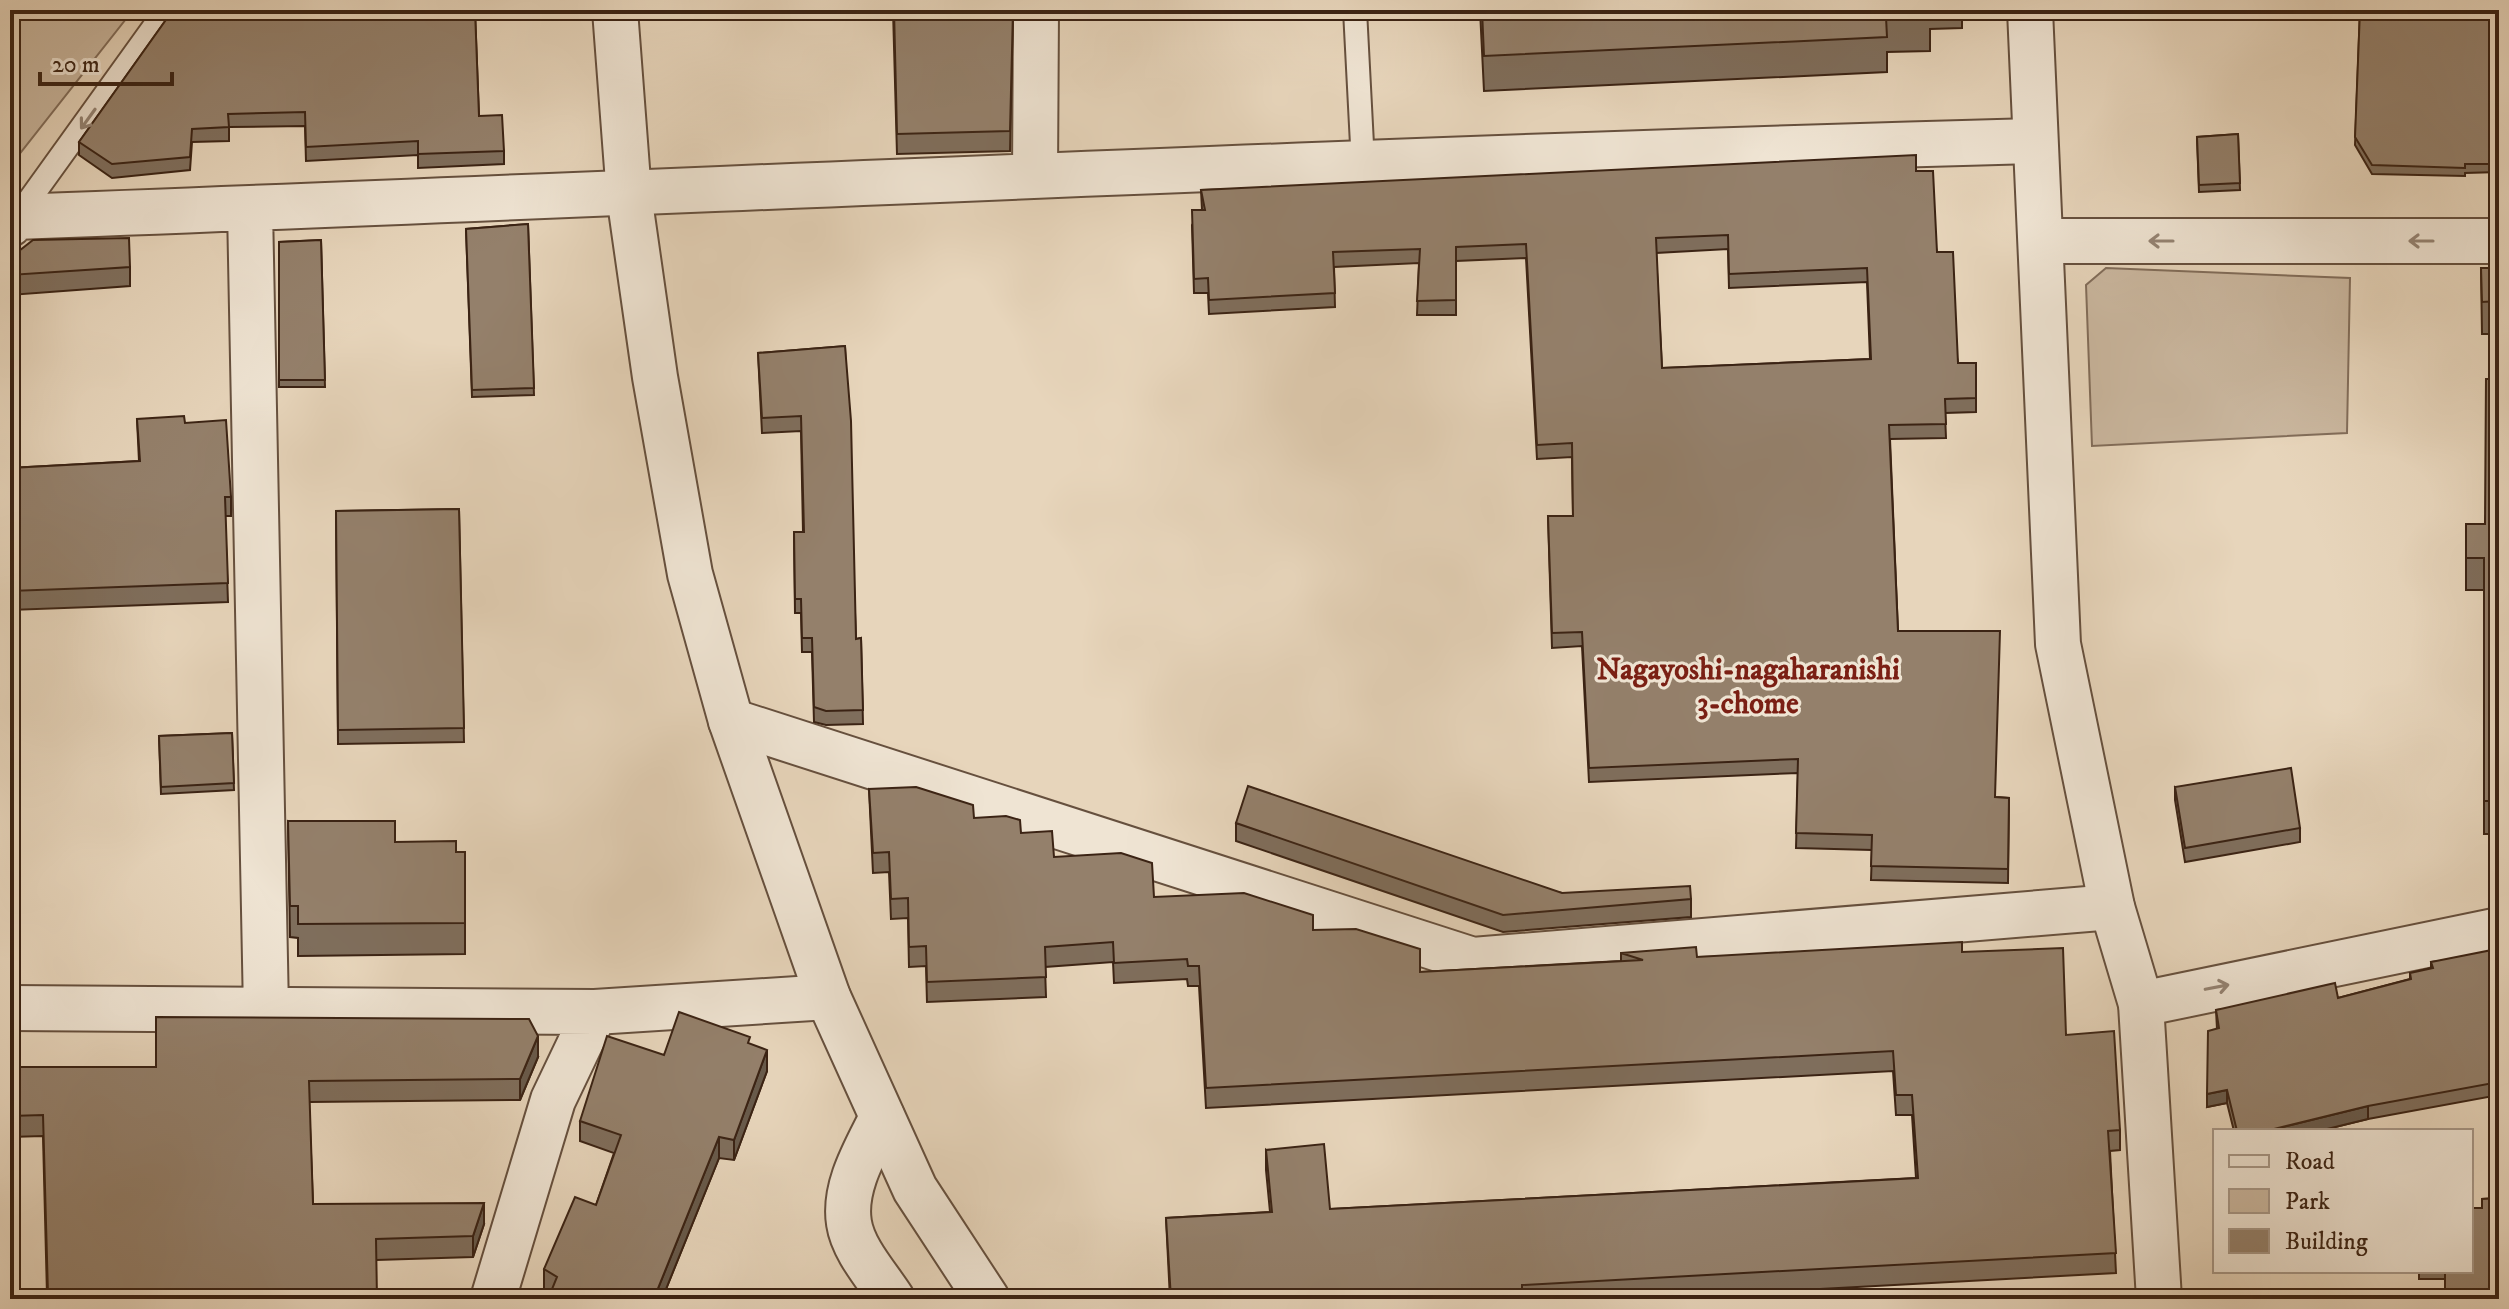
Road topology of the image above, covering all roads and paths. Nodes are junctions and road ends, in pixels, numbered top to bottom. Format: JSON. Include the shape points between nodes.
{"nodes":[{"id":1,"x":166,"y":10,"type":"edge"},
{"id":2,"x":615,"y":10,"type":"edge"},
{"id":3,"x":1036,"y":10,"type":"edge"},
{"id":4,"x":1355,"y":10,"type":"edge"},
{"id":5,"x":2030,"y":10,"type":"edge"},
{"id":6,"x":2033,"y":141,"type":"junction"},
{"id":7,"x":1363,"y":164,"type":"junction"},
{"id":8,"x":1035,"y":175,"type":"junction"},
{"id":9,"x":629,"y":195,"type":"junction"},
{"id":10,"x":250,"y":209,"type":"junction"},
{"id":11,"x":13,"y":221,"type":"edge"},
{"id":12,"x":2041,"y":241,"type":"junction"},
{"id":13,"x":2499,"y":241,"type":"edge"},
{"id":14,"x":731,"y":721,"type":"junction"},
{"id":15,"x":2112,"y":907,"type":"junction"},
{"id":16,"x":2499,"y":930,"type":"edge"},
{"id":17,"x":828,"y":997,"type":"junction"},
{"id":18,"x":2141,"y":1004,"type":"junction"},
{"id":19,"x":10,"y":1008,"type":"edge"},
{"id":20,"x":266,"y":1010,"type":"junction"},
{"id":21,"x":595,"y":1012,"type":"junction"},
{"id":22,"x":882,"y":1117,"type":"junction"},
{"id":23,"x":493,"y":1299,"type":"edge"},
{"id":24,"x":892,"y":1299,"type":"edge"},
{"id":25,"x":987,"y":1299,"type":"edge"},
{"id":26,"x":2159,"y":1299,"type":"edge"}],
"edges":[{"from":1,"to":11,"type":"lane","one_way":true},
{"from":2,"to":9,"type":"street"},
{"from":3,"to":8,"type":"street"},
{"from":4,"to":7,"type":"lane"},
{"from":5,"to":6,"type":"street"},
{"from":6,"to":7,"type":"street"},
{"from":6,"to":12,"type":"street"},
{"from":7,"to":8,"type":"street"},
{"from":8,"to":9,"type":"street"},
{"from":9,"to":10,"type":"street"},
{"from":9,"to":14,"type":"street","via":[[690,574]]},
{"from":10,"to":11,"type":"street"},
{"from":10,"to":20,"type":"street"},
{"from":13,"to":12,"type":"street","one_way":true},
{"from":12,"to":15,"type":"street","via":[[2058,644]]},
{"from":14,"to":15,"type":"street","via":[[1473,960]]},
{"from":14,"to":17,"type":"street"},
{"from":15,"to":18,"type":"street"},
{"from":18,"to":16,"type":"street","one_way":true},
{"from":17,"to":21,"type":"street"},
{"from":17,"to":22,"type":"street"},
{"from":18,"to":26,"type":"street"},
{"from":19,"to":20,"type":"street"},
{"from":20,"to":21,"type":"street"},
{"from":21,"to":23,"type":"street","via":[[553,1100]]},
{"from":22,"to":24,"type":"street","via":[[856,1170],[849,1224]]},
{"from":22,"to":25,"type":"street","via":[[915,1189]]}]}
